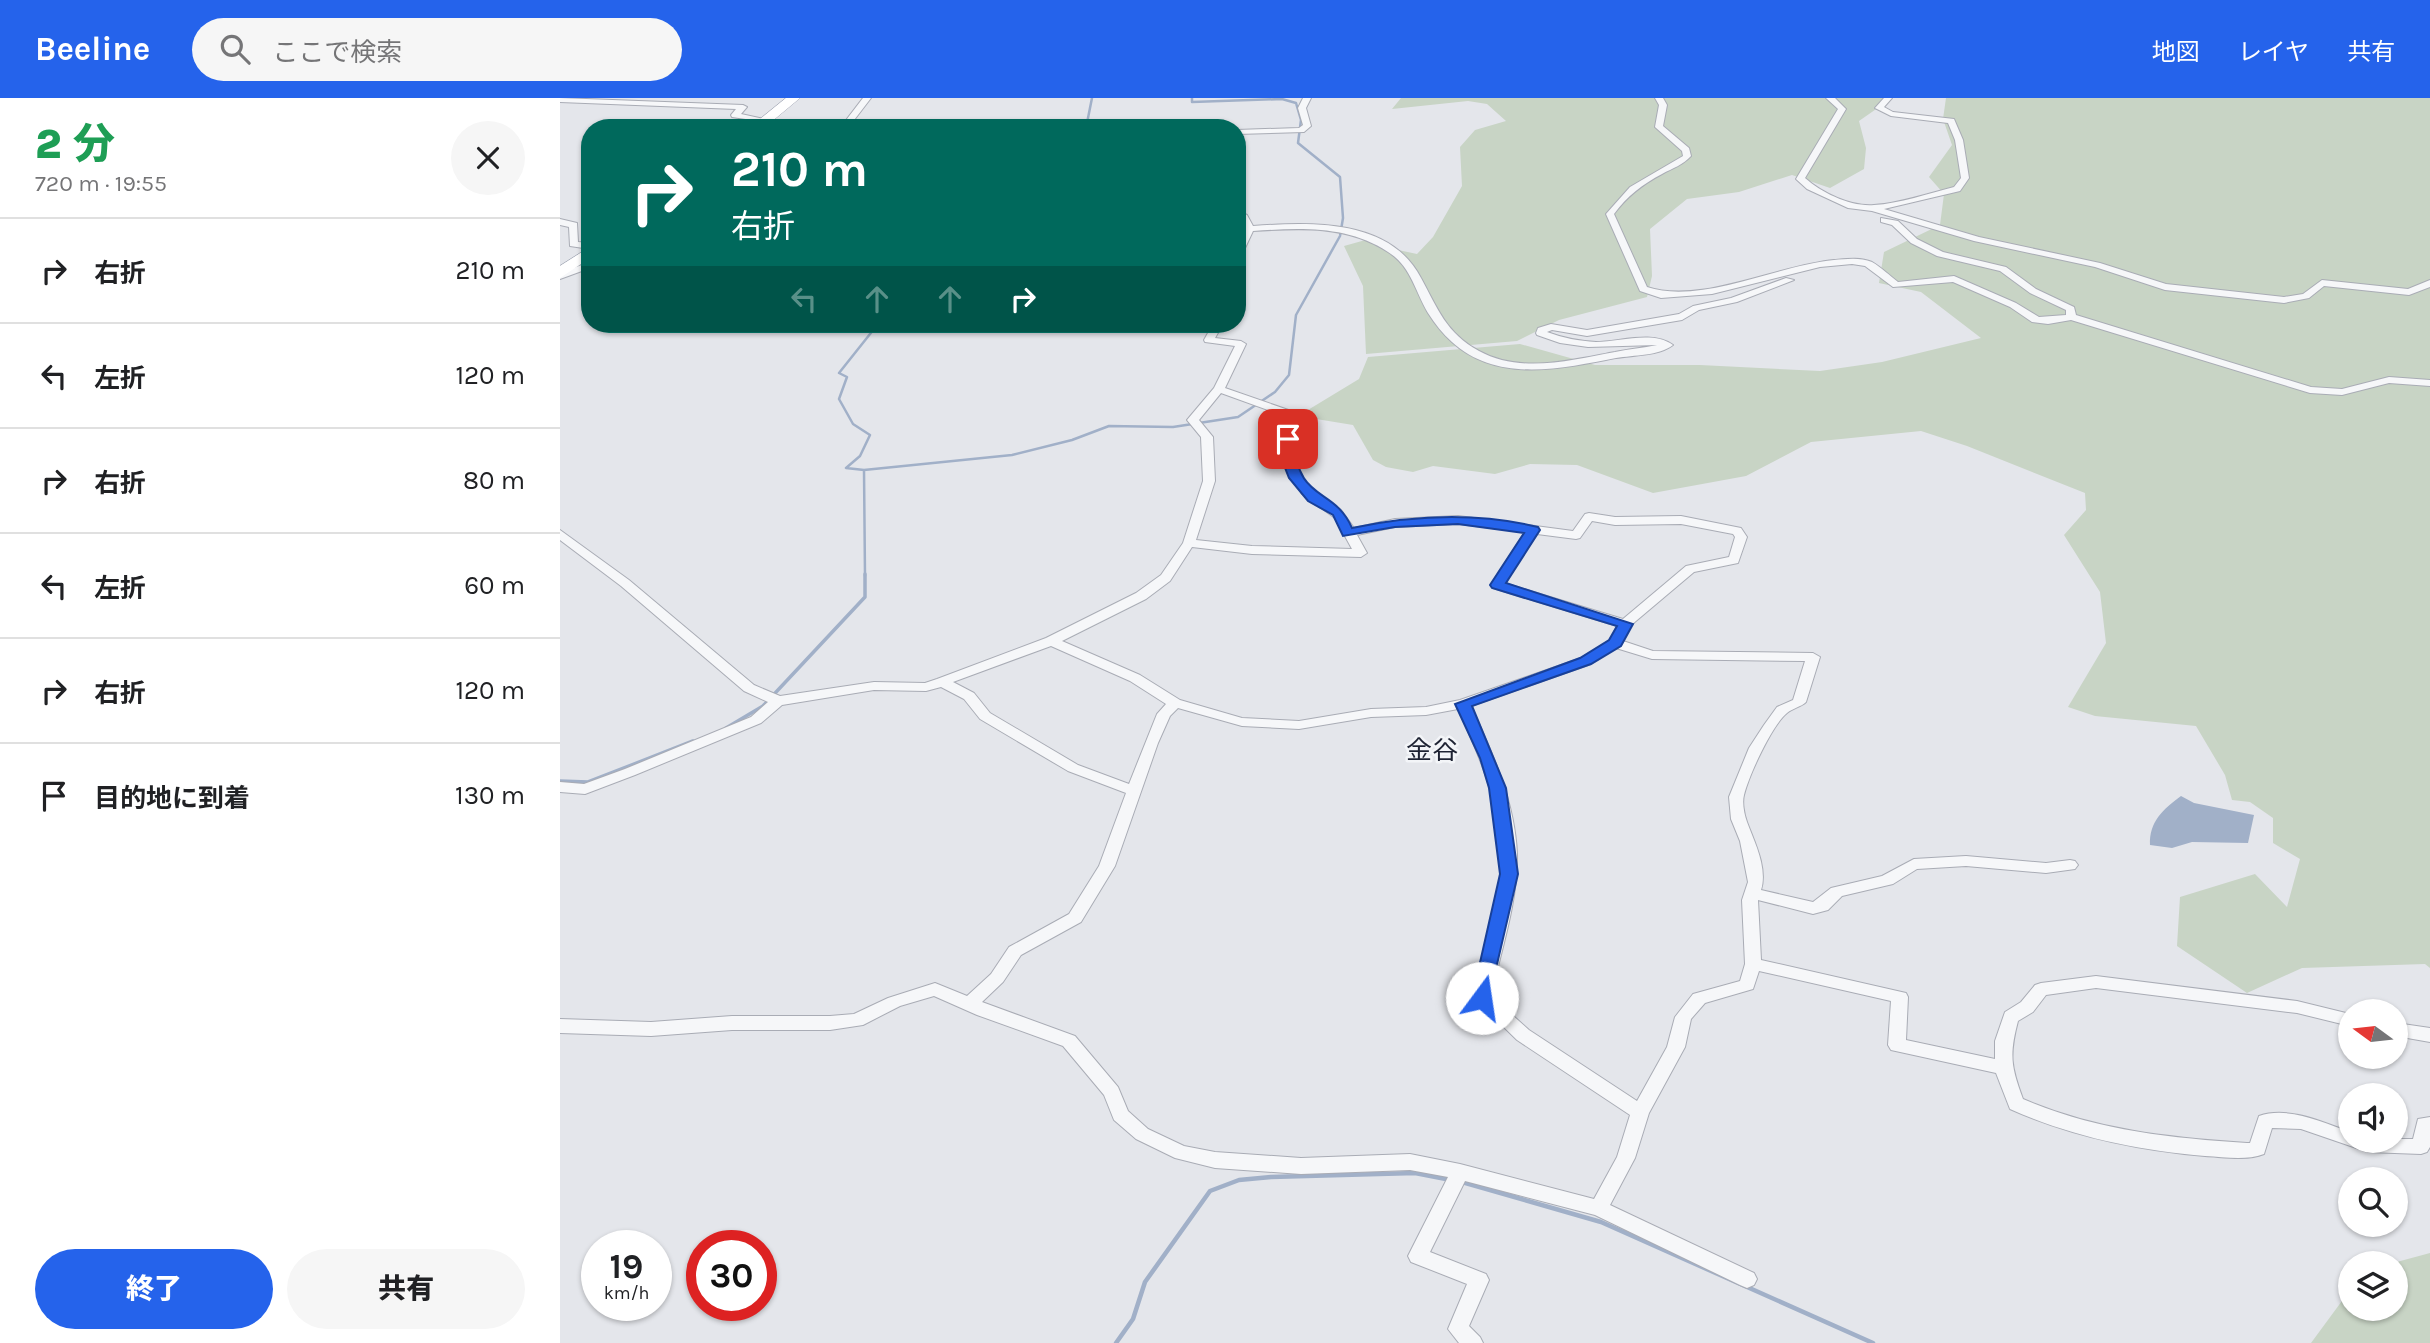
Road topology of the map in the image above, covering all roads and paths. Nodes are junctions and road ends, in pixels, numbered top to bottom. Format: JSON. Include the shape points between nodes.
{"nodes":[{"id":1,"x":794,"y":98,"type":"edge"},
{"id":2,"x":866,"y":98,"type":"edge"},
{"id":3,"x":1307,"y":98,"type":"edge"},
{"id":4,"x":1658,"y":98,"type":"edge"},
{"id":5,"x":1830,"y":98,"type":"edge"},
{"id":6,"x":1888,"y":98,"type":"edge"},
{"id":7,"x":560,"y":100,"type":"edge"},
{"id":8,"x":747,"y":119,"type":"edge"},
{"id":9,"x":767,"y":119,"type":"edge"},
{"id":10,"x":851,"y":119,"type":"edge"},
{"id":11,"x":1246,"y":132,"type":"edge"},
{"id":12,"x":1852,"y":206,"type":"junction"},
{"id":13,"x":1873,"y":208,"type":"junction"},
{"id":14,"x":1246,"y":221,"type":"edge"},
{"id":15,"x":560,"y":222,"type":"edge"},
{"id":16,"x":1250,"y":229,"type":"junction"},
{"id":17,"x":1246,"y":237,"type":"edge"},
{"id":18,"x":581,"y":245,"type":"edge"},
{"id":19,"x":581,"y":258,"type":"edge"},
{"id":20,"x":1820,"y":264,"type":"junction"},
{"id":21,"x":581,"y":268,"type":"edge"},
{"id":22,"x":560,"y":275,"type":"edge"},
{"id":23,"x":2430,"y":283,"type":"edge"},
{"id":24,"x":2071,"y":317,"type":"junction"},
{"id":25,"x":1213,"y":333,"type":"edge"},
{"id":26,"x":2430,"y":383,"type":"edge"},
{"id":27,"x":1219,"y":389,"type":"junction"},
{"id":28,"x":1533,"y":530,"type":"junction"},
{"id":29,"x":1348,"y":533,"type":"junction"},
{"id":30,"x":560,"y":534,"type":"edge"},
{"id":31,"x":1189,"y":543,"type":"junction"},
{"id":32,"x":1625,"y":624,"type":"junction"},
{"id":33,"x":1051,"y":640,"type":"junction"},
{"id":34,"x":1615,"y":643,"type":"junction"},
{"id":35,"x":942,"y":682,"type":"junction"},
{"id":36,"x":778,"y":701,"type":"junction"},
{"id":37,"x":1175,"y":703,"type":"junction"},
{"id":38,"x":1463,"y":704,"type":"junction"},
{"id":39,"x":560,"y":787,"type":"edge"},
{"id":40,"x":1132,"y":790,"type":"junction"},
{"id":41,"x":2070,"y":865,"type":"dead end"},
{"id":42,"x":1752,"y":893,"type":"junction"},
{"id":43,"x":1753,"y":964,"type":"junction"},
{"id":44,"x":970,"y":1003,"type":"junction"},
{"id":45,"x":2338,"y":1017,"type":"edge"},
{"id":46,"x":560,"y":1026,"type":"edge"},
{"id":47,"x":2408,"y":1032,"type":"edge"},
{"id":48,"x":2430,"y":1035,"type":"edge"},
{"id":49,"x":2003,"y":1068,"type":"junction"},
{"id":50,"x":1640,"y":1112,"type":"junction"},
{"id":51,"x":2430,"y":1124,"type":"edge"},
{"id":52,"x":2338,"y":1135,"type":"edge"},
{"id":53,"x":2408,"y":1147,"type":"edge"},
{"id":54,"x":1460,"y":1172,"type":"junction"},
{"id":55,"x":1599,"y":1208,"type":"junction"},
{"id":56,"x":1746,"y":1279,"type":"dead end"},
{"id":57,"x":1473,"y":1343,"type":"edge"}],
"edges":[{"from":1,"to":9,"type":"main road"},
{"from":2,"to":10,"type":"street"},
{"from":3,"to":11,"type":"street","via":[[1302,108],[1307,126],[1301,131]]},
{"from":4,"to":20,"type":"street","via":[[1663,105],[1659,127],[1687,156],[1639,182],[1610,214],[1643,289],[1661,295],[1712,291]]},
{"from":5,"to":12,"type":"street","via":[[1842,109],[1800,179]]},
{"from":6,"to":13,"type":"street","via":[[1879,108],[1891,114],[1951,121],[1965,178],[1958,189]]},
{"from":7,"to":8,"type":"street","via":[[743,107],[736,115]]},
{"from":12,"to":13,"type":"street"},
{"from":12,"to":24,"type":"street","via":[[1852,212],[1895,223],[1914,241],[1940,254],[2003,269],[2033,291],[2071,309]]},
{"from":13,"to":23,"type":"street","via":[[2165,287],[2284,300],[2306,296],[2322,283],[2409,292]]},
{"from":14,"to":16,"type":"street"},
{"from":15,"to":18,"type":"street","via":[[574,225],[573,244]]},
{"from":16,"to":17,"type":"street"},
{"from":16,"to":20,"type":"street","via":[[1335,226],[1376,241],[1416,273],[1429,307],[1453,338],[1488,359],[1516,367],[1564,366],[1668,345],[1656,341],[1585,344],[1541,333],[1551,327],[1587,333],[1609,331],[1682,317],[1696,308],[1779,285]]},
{"from":19,"to":22,"type":"main road"},
{"from":20,"to":24,"type":"street","via":[[1862,262],[1903,286],[1954,279],[2036,320]]},
{"from":21,"to":22,"type":"street"},
{"from":24,"to":26,"type":"street","via":[[2309,390],[2342,392],[2389,380]]},
{"from":25,"to":27,"type":"street","via":[[1209,340],[1241,344]]},
{"from":27,"to":29,"type":"street","via":[[1293,415],[1288,460],[1296,478],[1313,499],[1339,513]]},
{"from":27,"to":31,"type":"street","via":[[1193,420],[1207,437],[1209,481]]},
{"from":28,"to":29,"type":"street","via":[[1458,520],[1395,523]]},
{"from":28,"to":32,"type":"street","via":[[1497,585]]},
{"from":28,"to":32,"type":"street","via":[[1576,535],[1589,517],[1681,520],[1737,531],[1741,537],[1734,560],[1690,569]]},
{"from":29,"to":31,"type":"street","via":[[1361,554]]},
{"from":30,"to":36,"type":"street","via":[[749,688]]},
{"from":31,"to":33,"type":"street","via":[[1166,578],[1141,596]]},
{"from":32,"to":34,"type":"street"},
{"from":33,"to":35,"type":"street"},
{"from":33,"to":37,"type":"street","via":[[1135,678]]},
{"from":34,"to":38,"type":"street","via":[[1565,670]]},
{"from":34,"to":42,"type":"street","via":[[1651,655],[1813,657],[1799,702],[1782,710],[1769,728],[1736,797],[1756,882]]},
{"from":35,"to":36,"type":"street","via":[[926,687],[874,685]]},
{"from":35,"to":40,"type":"street","via":[[969,696],[985,716],[1073,768]]},
{"from":36,"to":39,"type":"street","via":[[756,720],[630,772],[585,789]]},
{"from":37,"to":38,"type":"street","via":[[1269,726]]},
{"from":37,"to":40,"type":"street","via":[[1164,715]]},
{"from":38,"to":50,"type":"street","via":[[1497,788],[1509,874],[1482,998],[1523,1035]]},
{"from":40,"to":44,"type":"street","via":[[1113,854],[1075,918],[1015,951],[997,978]]},
{"from":41,"to":42,"type":"street","via":[[1914,864],[1887,880],[1837,892],[1814,908]]},
{"from":42,"to":43,"type":"street"},
{"from":43,"to":49,"type":"street","via":[[1900,997],[1897,1045]]},
{"from":43,"to":50,"type":"street","via":[[1747,985],[1699,998],[1683,1017],[1676,1047]]},
{"from":44,"to":46,"type":"street","via":[[935,989],[857,1020],[830,1023],[732,1023],[651,1030]]},
{"from":44,"to":54,"type":"street","via":[[1069,1041],[1112,1091],[1121,1115],[1142,1134],[1181,1153],[1301,1166],[1410,1162]]},
{"from":45,"to":49,"type":"street","via":[[2297,1007],[2081,982],[2041,989],[2027,1007],[2011,1017]]},
{"from":47,"to":48,"type":"street"},
{"from":49,"to":52,"type":"street","via":[[2016,1104],[2067,1127],[2134,1142],[2247,1151],[2258,1149],[2265,1121],[2301,1122]]},
{"from":50,"to":55,"type":"street","via":[[1626,1158]]},
{"from":51,"to":53,"type":"street","via":[[2424,1124],[2421,1147]]},
{"from":54,"to":55,"type":"street"},
{"from":54,"to":57,"type":"street","via":[[1418,1256],[1479,1280],[1458,1329]]},
{"from":55,"to":56,"type":"street"}]}
